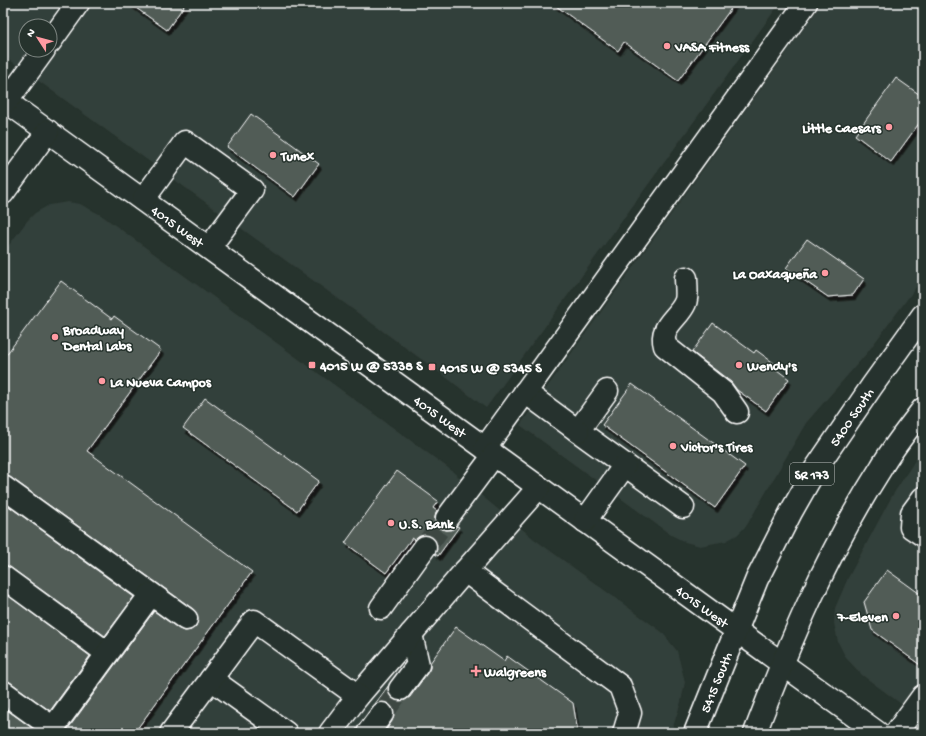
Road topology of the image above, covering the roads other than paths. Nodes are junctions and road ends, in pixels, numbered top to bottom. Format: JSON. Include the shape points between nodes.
{"nodes":[{"id":1,"x":806,"y":3,"type":"edge"},
{"id":2,"x":71,"y":6,"type":"edge"},
{"id":3,"x":58,"y":28,"type":"edge"},
{"id":4,"x":38,"y":58,"type":"edge"},
{"id":5,"x":5,"y":100,"type":"edge"},
{"id":6,"x":48,"y":131,"type":"junction"},
{"id":7,"x":3,"y":193,"type":"edge"},
{"id":8,"x":143,"y":200,"type":"junction"},
{"id":9,"x":209,"y":248,"type":"junction"},
{"id":10,"x":686,"y":278,"type":"dead end"},
{"id":11,"x":923,"y":315,"type":"edge"},
{"id":12,"x":607,"y":391,"type":"dead end"},
{"id":13,"x":526,"y":392,"type":"junction"},
{"id":14,"x":922,"y":411,"type":"edge"},
{"id":15,"x":737,"y":412,"type":"dead end"},
{"id":16,"x":578,"y":431,"type":"junction"},
{"id":17,"x":490,"y":451,"type":"junction"},
{"id":18,"x":625,"y":465,"type":"junction"},
{"id":19,"x":3,"y":487,"type":"edge"},
{"id":20,"x":539,"y":487,"type":"junction"},
{"id":21,"x":923,"y":498,"type":"edge"},
{"id":22,"x":683,"y":507,"type":"dead end"},
{"id":23,"x":446,"y":518,"type":"tunnel mouth"},
{"id":24,"x":585,"y":521,"type":"junction"},
{"id":25,"x":923,"y":536,"type":"edge"},
{"id":26,"x":426,"y":548,"type":"tunnel mouth"},
{"id":27,"x":465,"y":571,"type":"junction"},
{"id":28,"x":3,"y":578,"type":"edge"},
{"id":29,"x":151,"y":594,"type":"junction"},
{"id":30,"x":381,"y":608,"type":"dead end"},
{"id":31,"x":186,"y":619,"type":"dead end"},
{"id":32,"x":736,"y":630,"type":"junction"},
{"id":33,"x":411,"y":634,"type":"junction"},
{"id":34,"x":107,"y":653,"type":"junction"},
{"id":35,"x":782,"y":664,"type":"junction"},
{"id":36,"x":211,"y":679,"type":"junction"},
{"id":37,"x":400,"y":689,"type":"tunnel mouth"},
{"id":38,"x":3,"y":692,"type":"edge"},
{"id":39,"x":358,"y":696,"type":"junction"},
{"id":40,"x":923,"y":696,"type":"edge"},
{"id":41,"x":382,"y":714,"type":"tunnel mouth"},
{"id":42,"x":171,"y":733,"type":"edge"},
{"id":43,"x":286,"y":733,"type":"edge"},
{"id":44,"x":330,"y":733,"type":"edge"},
{"id":45,"x":368,"y":733,"type":"edge"},
{"id":46,"x":624,"y":733,"type":"edge"},
{"id":47,"x":695,"y":733,"type":"edge"},
{"id":48,"x":755,"y":733,"type":"edge"},
{"id":49,"x":878,"y":733,"type":"edge"},
{"id":50,"x":896,"y":733,"type":"edge"}],
"edges":[{"from":1,"to":13,"type":"street"},
{"from":2,"to":3,"type":"street"},
{"from":4,"to":5,"type":"street"},
{"from":5,"to":6,"type":"street","name":"4015 West"},
{"from":6,"to":7,"type":"street"},
{"from":6,"to":8,"type":"street","name":"4015 West"},
{"from":8,"to":9,"type":"street","name":"4015 West"},
{"from":8,"to":9,"type":"street","via":[[185,142],[252,190]]},
{"from":9,"to":17,"type":"street","name":"4015 West"},
{"from":10,"to":15,"type":"street","via":[[686,302],[666,329],[663,339],[666,346],[723,392]]},
{"from":11,"to":32,"type":"street","name":"5400 South","number":"SR 173","via":[[816,468],[760,574]]},
{"from":12,"to":16,"type":"street"},
{"from":13,"to":16,"type":"street"},
{"from":13,"to":17,"type":"street"},
{"from":14,"to":35,"type":"street","via":[[881,467],[840,537]]},
{"from":16,"to":18,"type":"street"},
{"from":17,"to":20,"type":"street","name":"4015 West"},
{"from":17,"to":23,"type":"street"},
{"from":18,"to":22,"type":"street"},
{"from":18,"to":24,"type":"street"},
{"from":19,"to":29,"type":"street"},
{"from":20,"to":24,"type":"street","name":"4015 West"},
{"from":20,"to":27,"type":"street"},
{"from":21,"to":25,"type":"street","via":[[912,513],[911,526]]},
{"from":24,"to":32,"type":"street","name":"4015 West"},
{"from":26,"to":30,"type":"street"},
{"from":27,"to":33,"type":"street"},
{"from":27,"to":46,"type":"street","via":[[620,686],[630,713]]},
{"from":28,"to":34,"type":"street"},
{"from":29,"to":31,"type":"street"},
{"from":29,"to":34,"type":"street"},
{"from":32,"to":35,"type":"street","name":"4015 West"},
{"from":32,"to":47,"type":"street","name":"5415 South","number":"SR 173"},
{"from":33,"to":37,"type":"street","via":[[418,665]]},
{"from":33,"to":39,"type":"street"},
{"from":34,"to":38,"type":"street","via":[[53,728]]},
{"from":35,"to":48,"type":"street"},
{"from":35,"to":49,"type":"street","name":"4015 West"},
{"from":36,"to":39,"type":"street","via":[[254,620]]},
{"from":36,"to":42,"type":"street"},
{"from":36,"to":43,"type":"street"},
{"from":39,"to":44,"type":"street"},
{"from":40,"to":50,"type":"street"},
{"from":41,"to":45,"type":"street"}]}
